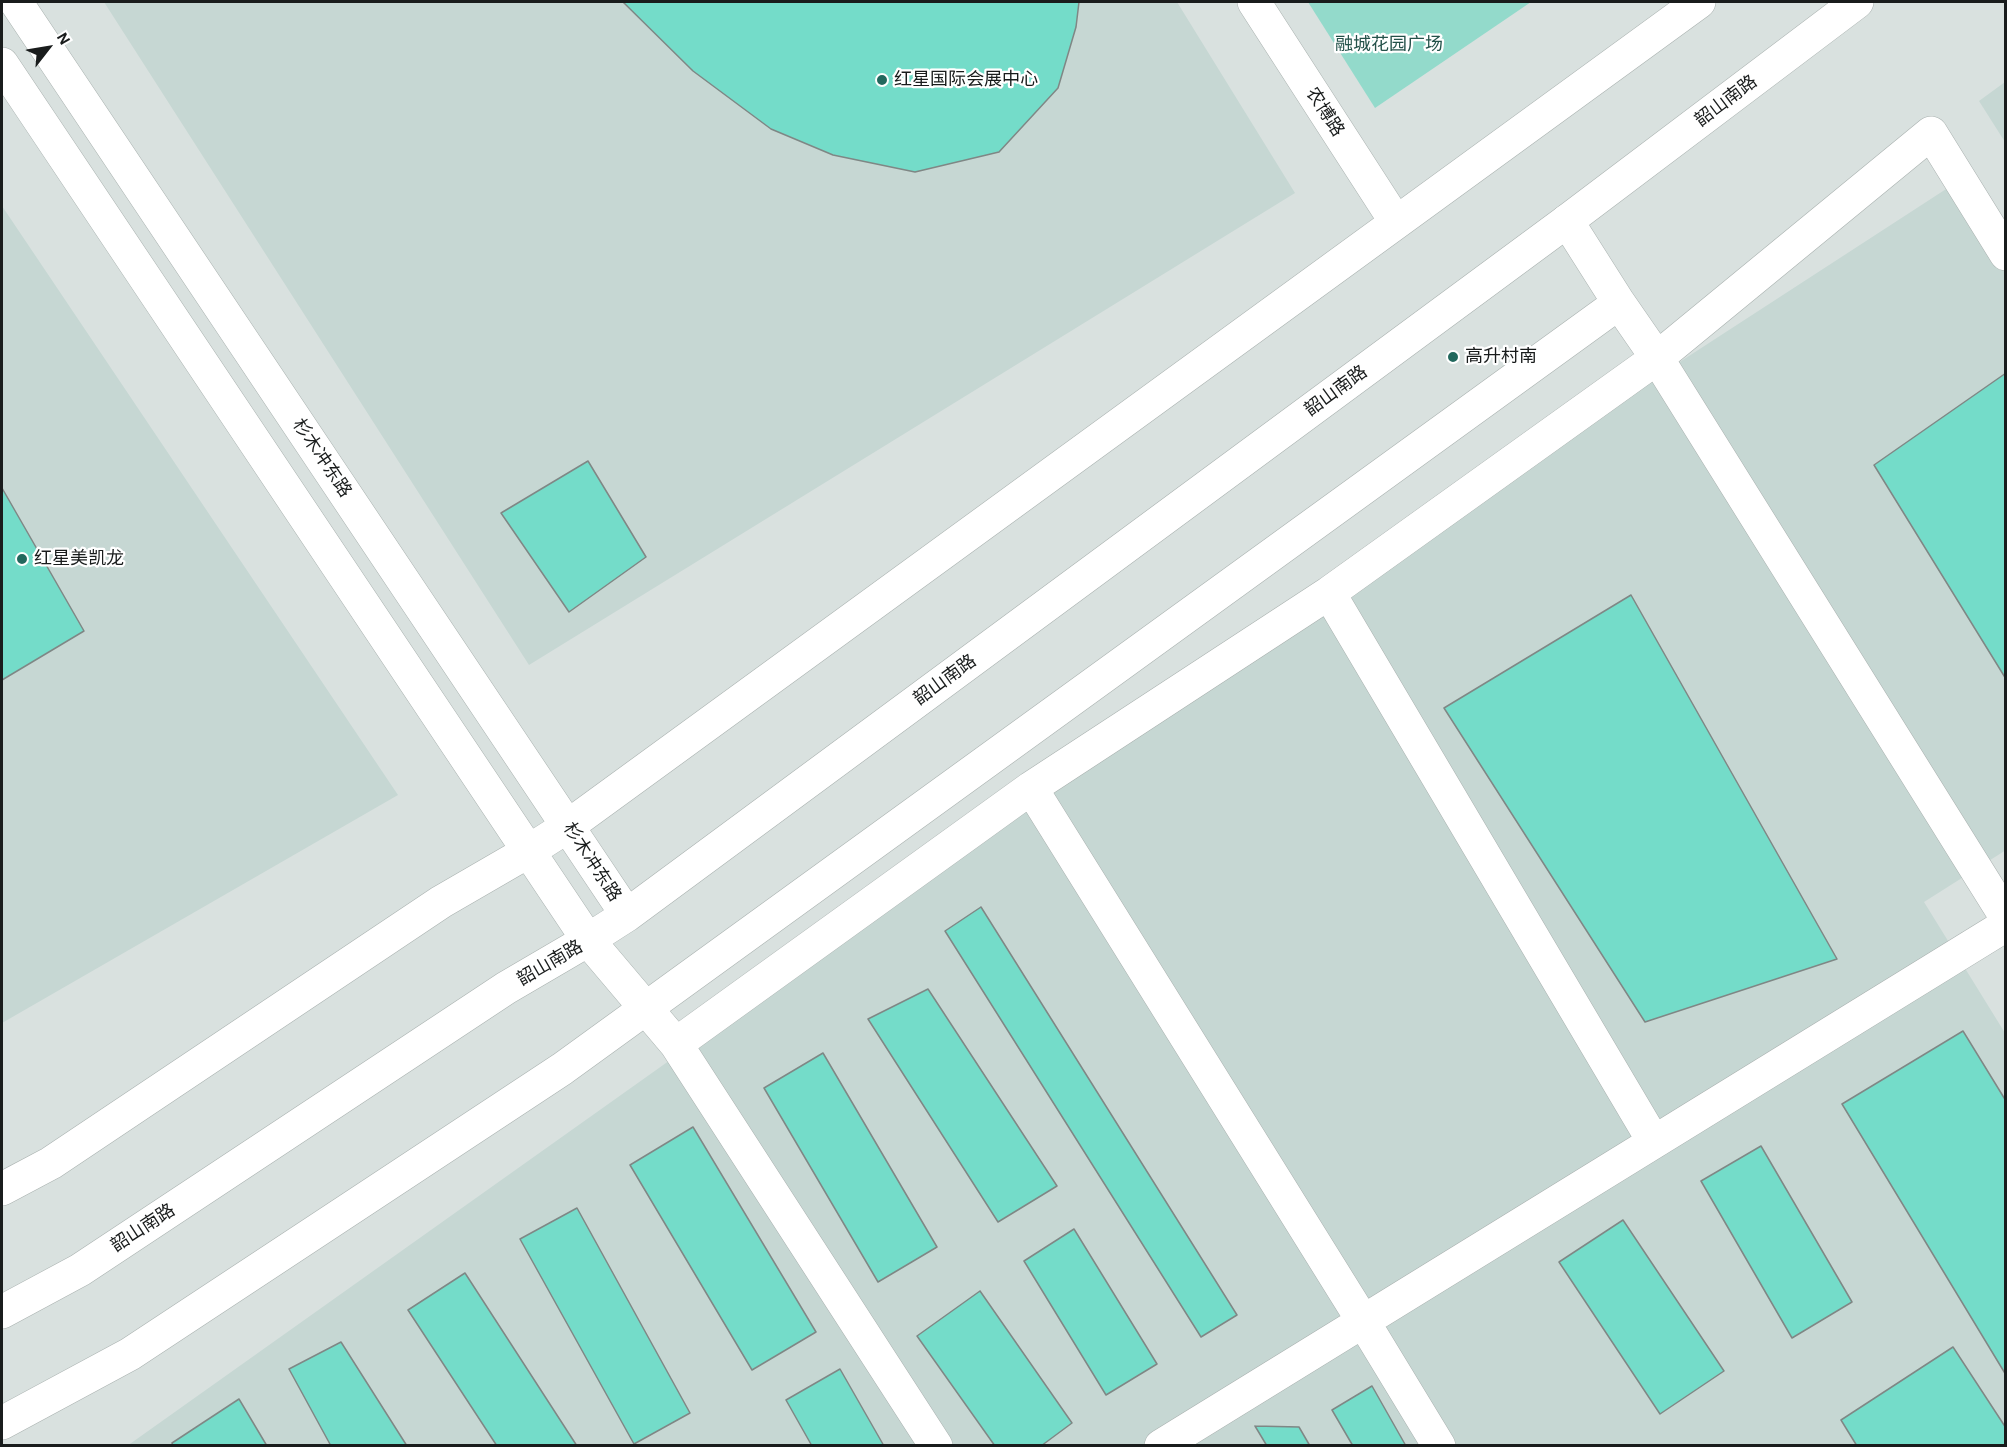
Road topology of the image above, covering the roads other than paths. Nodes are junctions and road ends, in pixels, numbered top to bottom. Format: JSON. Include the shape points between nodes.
{"nodes":[{"id":1,"x":16,"y":2,"type":"edge"},
{"id":2,"x":1254,"y":2,"type":"edge"},
{"id":3,"x":1699,"y":2,"type":"edge"},
{"id":4,"x":1857,"y":2,"type":"edge"},
{"id":5,"x":2,"y":64,"type":"edge"},
{"id":6,"x":1567,"y":221,"type":"junction"},
{"id":7,"x":1396,"y":222,"type":"junction"},
{"id":8,"x":2006,"y":254,"type":"edge"},
{"id":9,"x":1619,"y":303,"type":"junction"},
{"id":10,"x":1657,"y":358,"type":"junction"},
{"id":11,"x":1329,"y":593,"type":"junction"},
{"id":12,"x":1031,"y":788,"type":"junction"},
{"id":13,"x":568,"y":826,"type":"junction"},
{"id":14,"x":529,"y":851,"type":"junction"},
{"id":15,"x":627,"y":915,"type":"junction"},
{"id":16,"x":2006,"y":917,"type":"edge"},
{"id":17,"x":2006,"y":925,"type":"edge"},
{"id":18,"x":588,"y":940,"type":"junction"},
{"id":19,"x":645,"y":1008,"type":"junction"},
{"id":20,"x":676,"y":1044,"type":"junction"},
{"id":21,"x":1654,"y":1142,"type":"junction"},
{"id":22,"x":2,"y":1189,"type":"edge"},
{"id":23,"x":2,"y":1312,"type":"edge"},
{"id":24,"x":1363,"y":1321,"type":"junction"},
{"id":25,"x":2,"y":1423,"type":"edge"},
{"id":26,"x":936,"y":1446,"type":"edge"},
{"id":27,"x":1161,"y":1446,"type":"edge"},
{"id":28,"x":1439,"y":1446,"type":"edge"}],
"edges":[{"from":1,"to":13,"type":"street","name":"杉木冲东路"},
{"from":2,"to":7,"type":"street","name":"农博路"},
{"from":3,"to":7,"type":"street"},
{"from":4,"to":6,"type":"street","name":"韶山南路"},
{"from":5,"to":14,"type":"street"},
{"from":6,"to":9,"type":"street"},
{"from":6,"to":15,"type":"street","name":"韶山南路"},
{"from":7,"to":13,"type":"street"},
{"from":8,"to":10,"type":"street","via":[[1931,133]]},
{"from":9,"to":10,"type":"street"},
{"from":9,"to":19,"type":"street"},
{"from":10,"to":11,"type":"street"},
{"from":10,"to":16,"type":"street"},
{"from":11,"to":12,"type":"street"},
{"from":11,"to":21,"type":"street"},
{"from":12,"to":20,"type":"street"},
{"from":12,"to":24,"type":"street"},
{"from":13,"to":14,"type":"street"},
{"from":13,"to":15,"type":"street","name":"杉木冲东路"},
{"from":14,"to":18,"type":"street"},
{"from":14,"to":22,"type":"street","via":[[441,902],[51,1163]]},
{"from":15,"to":18,"type":"street","name":"韶山南路"},
{"from":17,"to":21,"type":"street"},
{"from":18,"to":19,"type":"street"},
{"from":18,"to":23,"type":"street","name":"韶山南路","via":[[506,988],[80,1270]]},
{"from":19,"to":20,"type":"street"},
{"from":19,"to":25,"type":"street","via":[[562,1069],[130,1354]]},
{"from":20,"to":26,"type":"street"},
{"from":21,"to":24,"type":"street"},
{"from":24,"to":27,"type":"street"},
{"from":24,"to":28,"type":"street"}]}
